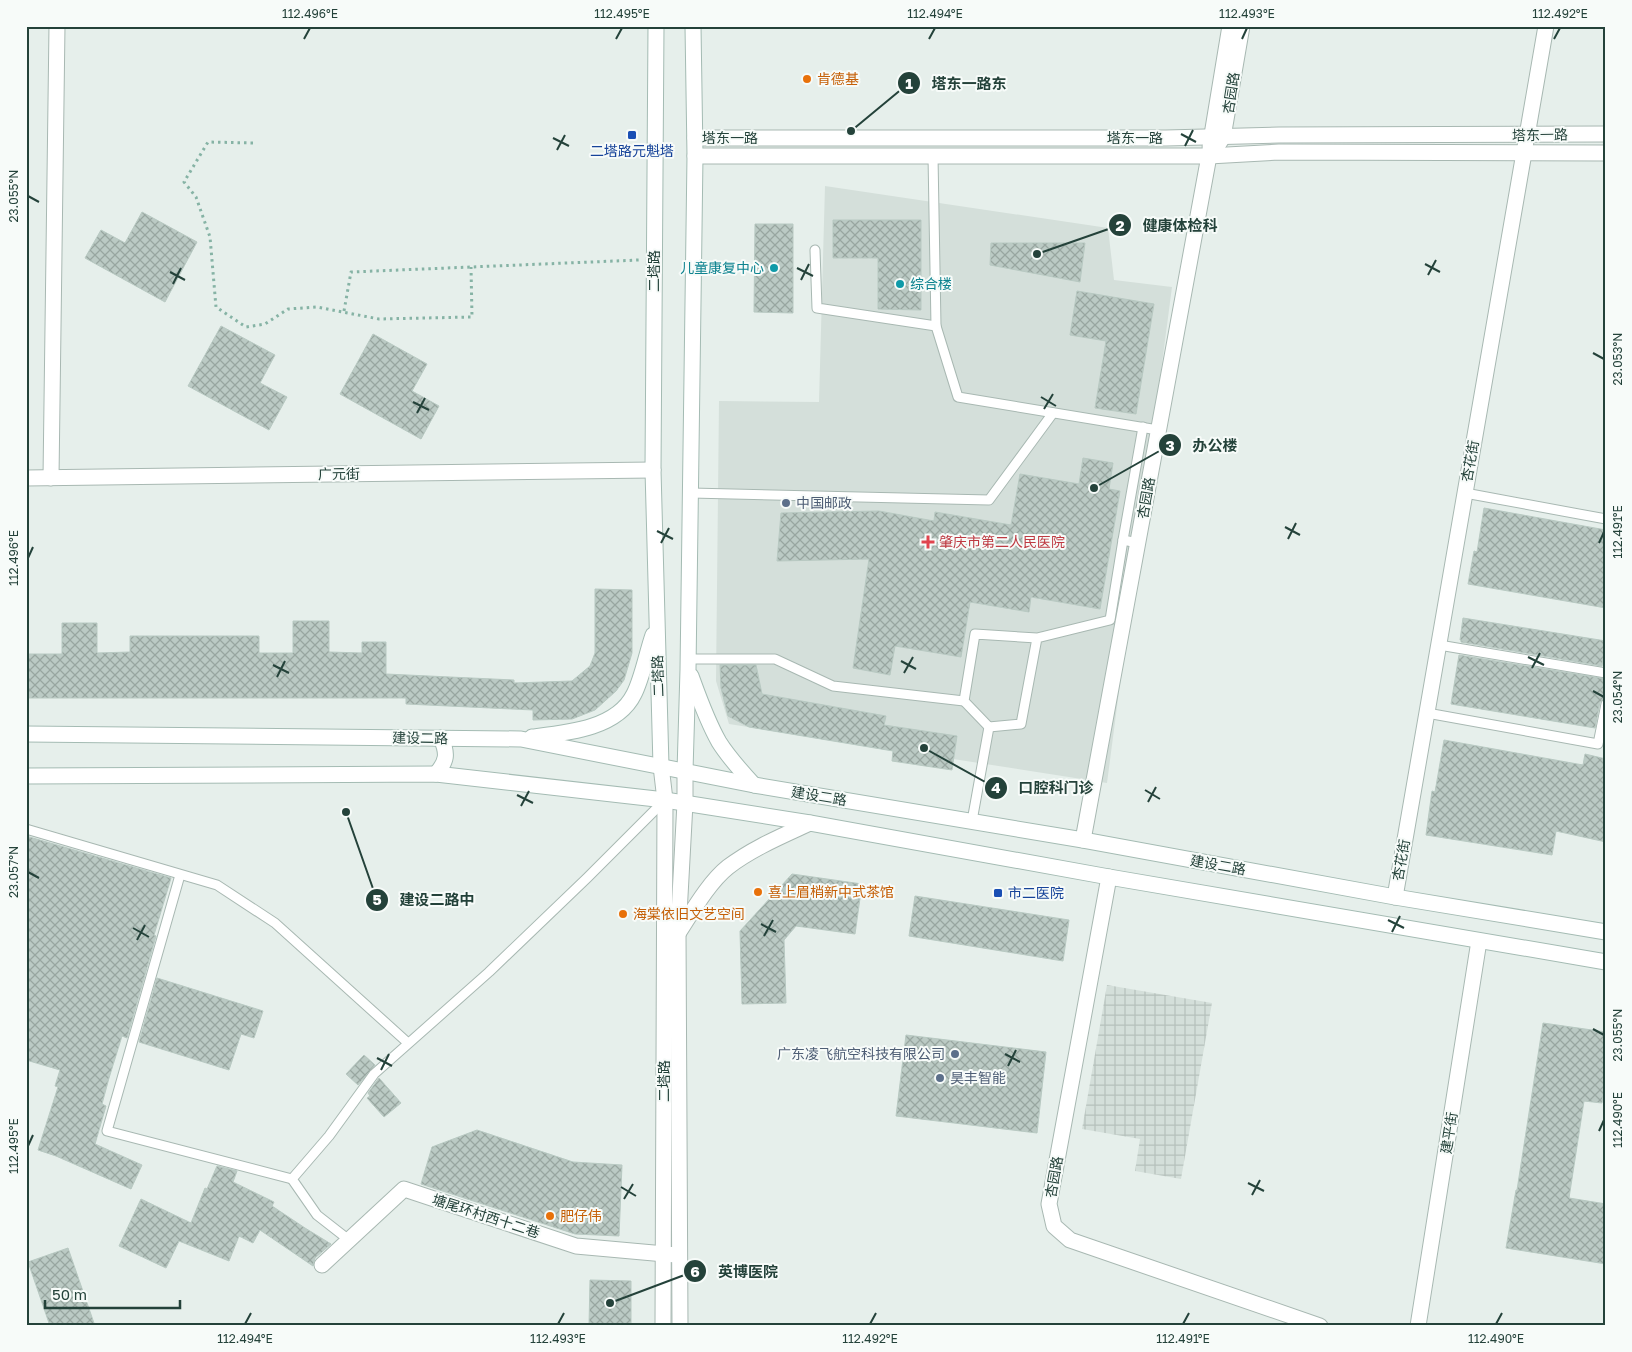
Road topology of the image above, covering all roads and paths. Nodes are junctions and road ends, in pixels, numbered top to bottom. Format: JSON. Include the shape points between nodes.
{"nodes":[{"id":1,"x":57,"y":26,"type":"edge"},
{"id":2,"x":656,"y":26,"type":"edge"},
{"id":3,"x":693,"y":26,"type":"edge"},
{"id":4,"x":1230,"y":26,"type":"edge"},
{"id":5,"x":1242,"y":26,"type":"edge"},
{"id":6,"x":1546,"y":26,"type":"edge"},
{"id":7,"x":1606,"y":134,"type":"edge"},
{"id":8,"x":1527,"y":135,"type":"junction"},
{"id":9,"x":1218,"y":137,"type":"junction"},
{"id":10,"x":695,"y":138,"type":"junction"},
{"id":11,"x":253,"y":143,"type":"dead end"},
{"id":12,"x":1524,"y":153,"type":"junction"},
{"id":13,"x":1606,"y":153,"type":"edge"},
{"id":14,"x":695,"y":156,"type":"junction"},
{"id":15,"x":933,"y":156,"type":"junction"},
{"id":16,"x":1209,"y":156,"type":"junction"},
{"id":17,"x":815,"y":250,"type":"dead end"},
{"id":18,"x":654,"y":260,"type":"junction"},
{"id":19,"x":471,"y":267,"type":"junction"},
{"id":20,"x":344,"y":311,"type":"junction"},
{"id":21,"x":936,"y":326,"type":"junction"},
{"id":22,"x":1053,"y":413,"type":"junction"},
{"id":23,"x":1143,"y":427,"type":"junction"},
{"id":24,"x":1158,"y":430,"type":"junction"},
{"id":25,"x":652,"y":470,"type":"junction"},
{"id":26,"x":26,"y":478,"type":"edge"},
{"id":27,"x":51,"y":478,"type":"junction"},
{"id":28,"x":690,"y":493,"type":"junction"},
{"id":29,"x":1465,"y":493,"type":"junction"},
{"id":30,"x":1606,"y":519,"type":"edge"},
{"id":31,"x":1130,"y":541,"type":"junction"},
{"id":32,"x":656,"y":624,"type":"junction"},
{"id":33,"x":1037,"y":638,"type":"junction"},
{"id":34,"x":1439,"y":645,"type":"junction"},
{"id":35,"x":688,"y":664,"type":"junction"},
{"id":36,"x":1606,"y":673,"type":"edge"},
{"id":37,"x":964,"y":701,"type":"junction"},
{"id":38,"x":1606,"y":704,"type":"edge"},
{"id":39,"x":1427,"y":713,"type":"junction"},
{"id":40,"x":989,"y":727,"type":"junction"},
{"id":41,"x":26,"y":734,"type":"edge"},
{"id":42,"x":442,"y":738,"type":"junction"},
{"id":43,"x":521,"y":739,"type":"junction"},
{"id":44,"x":661,"y":766,"type":"junction"},
{"id":45,"x":685,"y":771,"type":"junction"},
{"id":46,"x":436,"y":774,"type":"junction"},
{"id":47,"x":26,"y":776,"type":"edge"},
{"id":48,"x":754,"y":785,"type":"junction"},
{"id":49,"x":665,"y":800,"type":"junction"},
{"id":50,"x":685,"y":803,"type":"junction"},
{"id":51,"x":972,"y":822,"type":"junction"},
{"id":52,"x":810,"y":823,"type":"junction"},
{"id":53,"x":26,"y":829,"type":"edge"},
{"id":54,"x":1083,"y":840,"type":"junction"},
{"id":55,"x":180,"y":875,"type":"junction"},
{"id":56,"x":1109,"y":877,"type":"junction"},
{"id":57,"x":1395,"y":897,"type":"junction"},
{"id":58,"x":1606,"y":932,"type":"edge"},
{"id":59,"x":678,"y":933,"type":"junction"},
{"id":60,"x":1480,"y":941,"type":"junction"},
{"id":61,"x":1606,"y":962,"type":"edge"},
{"id":62,"x":408,"y":1044,"type":"junction"},
{"id":63,"x":292,"y":1179,"type":"junction"},
{"id":64,"x":349,"y":1240,"type":"junction"},
{"id":65,"x":664,"y":1254,"type":"junction"},
{"id":66,"x":679,"y":1255,"type":"junction"},
{"id":67,"x":322,"y":1265,"type":"dead end"},
{"id":68,"x":663,"y":1326,"type":"edge"},
{"id":69,"x":680,"y":1326,"type":"edge"},
{"id":70,"x":1320,"y":1326,"type":"edge"},
{"id":71,"x":1418,"y":1326,"type":"edge"}],
"edges":[{"from":1,"to":27,"type":"street"},
{"from":2,"to":18,"type":"street","name":"二塔路"},
{"from":3,"to":10,"type":"street","name":"二塔路"},
{"from":4,"to":9,"type":"street","name":"杏园路"},
{"from":5,"to":9,"type":"street","name":"杏园路"},
{"from":6,"to":8,"type":"street","name":"杏花街"},
{"from":7,"to":8,"type":"street","name":"塔东一路"},
{"from":8,"to":9,"type":"street","name":"塔东一路"},
{"from":8,"to":12,"type":"street","name":"杏花街"},
{"from":9,"to":10,"type":"street","name":"塔东一路"},
{"from":9,"to":16,"type":"street","name":"杏园路"},
{"from":10,"to":14,"type":"street","name":"二塔路"},
{"from":11,"to":20,"type":"path","via":[[208,142],[184,182],[196,197],[210,237],[216,307],[246,328],[265,324],[288,309],[317,307]]},
{"from":12,"to":13,"type":"street","name":"塔东一路"},
{"from":12,"to":16,"type":"street","name":"塔东一路","via":[[1279,152]]},
{"from":12,"to":29,"type":"street","name":"杏花街"},
{"from":14,"to":15,"type":"street","name":"塔东一路"},
{"from":14,"to":28,"type":"street","name":"二塔路"},
{"from":15,"to":16,"type":"street","name":"塔东一路"},
{"from":15,"to":21,"type":"lane"},
{"from":16,"to":24,"type":"street","name":"杏园路"},
{"from":17,"to":21,"type":"lane","via":[[817,308]]},
{"from":18,"to":19,"type":"path"},
{"from":18,"to":25,"type":"street","name":"二塔路"},
{"from":19,"to":20,"type":"path","via":[[351,272]]},
{"from":19,"to":20,"type":"path","via":[[472,317],[379,319]]},
{"from":21,"to":22,"type":"lane","via":[[958,397]]},
{"from":22,"to":23,"type":"lane"},
{"from":22,"to":28,"type":"lane","via":[[989,500]]},
{"from":23,"to":24,"type":"lane"},
{"from":23,"to":31,"type":"lane"},
{"from":24,"to":31,"type":"street","name":"杏园路"},
{"from":25,"to":27,"type":"street","name":"广元街"},
{"from":25,"to":32,"type":"street","name":"二塔路"},
{"from":26,"to":27,"type":"street","name":"广元街"},
{"from":28,"to":35,"type":"street","name":"二塔路"},
{"from":29,"to":30,"type":"lane"},
{"from":29,"to":34,"type":"street","name":"杏花街"},
{"from":31,"to":33,"type":"lane","via":[[1110,620]]},
{"from":31,"to":54,"type":"street","name":"杏园路"},
{"from":32,"to":43,"type":"street","via":[[634,695],[618,713],[577,731]]},
{"from":32,"to":44,"type":"street","name":"二塔路"},
{"from":33,"to":37,"type":"lane","via":[[975,634]]},
{"from":33,"to":40,"type":"lane","via":[[1021,724]]},
{"from":34,"to":36,"type":"lane"},
{"from":34,"to":39,"type":"street","name":"杏花街"},
{"from":35,"to":37,"type":"lane","via":[[775,659],[833,686]]},
{"from":35,"to":45,"type":"street","name":"二塔路"},
{"from":35,"to":48,"type":"street","via":[[707,719],[719,742]]},
{"from":37,"to":40,"type":"lane"},
{"from":38,"to":39,"type":"lane","via":[[1598,744]]},
{"from":39,"to":57,"type":"street","name":"杏花街"},
{"from":40,"to":51,"type":"lane"},
{"from":41,"to":42,"type":"street","name":"建设二路"},
{"from":42,"to":43,"type":"street","name":"建设二路"},
{"from":42,"to":46,"type":"street","via":[[446,748],[445,764]]},
{"from":43,"to":44,"type":"street","name":"建设二路"},
{"from":44,"to":45,"type":"street","name":"建设二路"},
{"from":44,"to":49,"type":"street","name":"二塔路"},
{"from":45,"to":48,"type":"street","name":"建设二路"},
{"from":45,"to":50,"type":"street","name":"二塔路"},
{"from":46,"to":47,"type":"street","name":"建设二路"},
{"from":46,"to":49,"type":"street","name":"建设二路"},
{"from":48,"to":51,"type":"street","name":"建设二路"},
{"from":49,"to":50,"type":"street","name":"建设二路"},
{"from":49,"to":62,"type":"lane","via":[[503,958]]},
{"from":49,"to":65,"type":"street","name":"二塔路"},
{"from":50,"to":52,"type":"street","name":"建设二路"},
{"from":50,"to":59,"type":"street","name":"二塔路"},
{"from":51,"to":54,"type":"street","name":"建设二路"},
{"from":52,"to":56,"type":"street","name":"建设二路"},
{"from":52,"to":59,"type":"street","via":[[764,844],[727,868],[701,898]]},
{"from":53,"to":55,"type":"lane"},
{"from":54,"to":57,"type":"street","name":"建设二路"},
{"from":55,"to":62,"type":"lane","via":[[217,886],[275,923]]},
{"from":55,"to":63,"type":"lane","via":[[108,1131]]},
{"from":56,"to":60,"type":"street","name":"建设二路"},
{"from":56,"to":70,"type":"street","name":"杏园路","via":[[1049,1204],[1054,1226],[1070,1240]]},
{"from":57,"to":58,"type":"street","name":"建设二路"},
{"from":59,"to":66,"type":"street","name":"二塔路"},
{"from":60,"to":61,"type":"street","name":"建设二路"},
{"from":60,"to":71,"type":"street","name":"建平街"},
{"from":62,"to":63,"type":"lane","via":[[374,1074],[329,1136]]},
{"from":63,"to":64,"type":"lane","via":[[317,1215]]},
{"from":64,"to":65,"type":"street","name":"塘尾环村西十二巷","via":[[404,1189],[576,1246]]},
{"from":64,"to":67,"type":"street","name":"塘尾环村西十二巷"},
{"from":65,"to":66,"type":"street","name":"塘尾环村西十二巷"},
{"from":65,"to":68,"type":"street","name":"二塔路"},
{"from":66,"to":69,"type":"street","name":"二塔路"}]}
